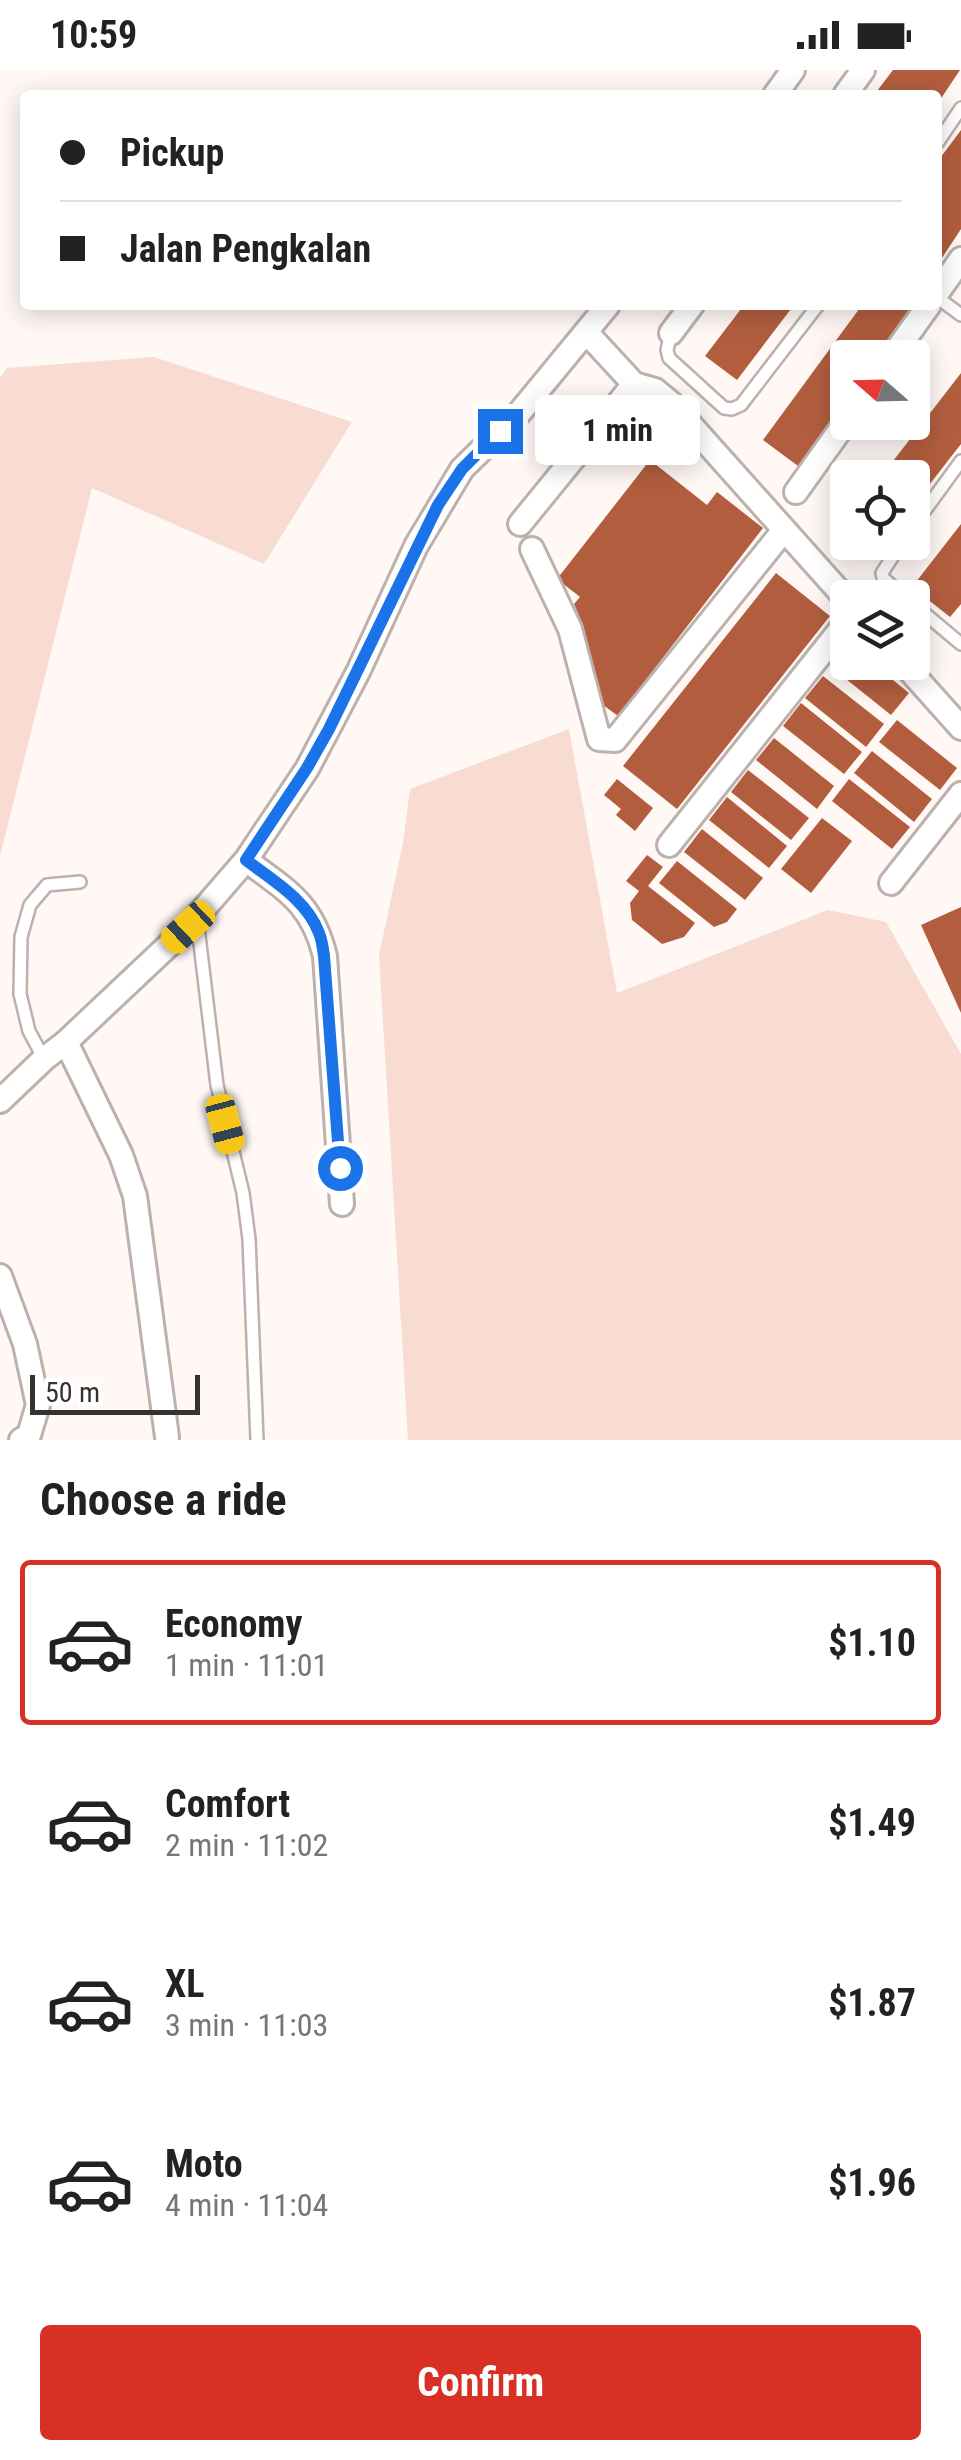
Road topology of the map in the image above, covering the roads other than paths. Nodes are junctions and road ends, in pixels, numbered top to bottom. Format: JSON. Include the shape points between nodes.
{"nodes":[{"id":1,"x":961,"y":108,"type":"edge"},
{"id":2,"x":942,"y":136,"type":"edge"},
{"id":3,"x":961,"y":260,"type":"edge"},
{"id":4,"x":942,"y":289,"type":"edge"},
{"id":5,"x":604,"y":310,"type":"edge"},
{"id":6,"x":688,"y":310,"type":"edge"},
{"id":7,"x":814,"y":310,"type":"edge"},
{"id":8,"x":925,"y":310,"type":"edge"},
{"id":9,"x":586,"y":332,"type":"junction"},
{"id":10,"x":671,"y":333,"type":"joint"},
{"id":11,"x":904,"y":340,"type":"edge"},
{"id":12,"x":634,"y":384,"type":"junction"},
{"id":13,"x":833,"y":440,"type":"edge"},
{"id":14,"x":961,"y":461,"type":"edge"},
{"id":15,"x":796,"y":492,"type":"dead end"},
{"id":16,"x":930,"y":503,"type":"edge"},
{"id":17,"x":520,"y":524,"type":"dead end"},
{"id":18,"x":784,"y":530,"type":"junction"},
{"id":19,"x":532,"y":549,"type":"dead end"},
{"id":20,"x":830,"y":581,"type":"edge"},
{"id":21,"x":930,"y":618,"type":"edge"},
{"id":22,"x":830,"y":643,"type":"edge"},
{"id":23,"x":961,"y":644,"type":"edge"},
{"id":24,"x":918,"y":680,"type":"edge"},
{"id":25,"x":961,"y":728,"type":"edge"},
{"id":26,"x":961,"y":794,"type":"edge"},
{"id":27,"x":669,"y":845,"type":"dead end"},
{"id":28,"x":246,"y":860,"type":"junction"},
{"id":29,"x":80,"y":882,"type":"dead end"},
{"id":30,"x":891,"y":883,"type":"dead end"},
{"id":31,"x":197,"y":918,"type":"junction"},
{"id":32,"x":66,"y":1042,"type":"junction"},
{"id":33,"x":44,"y":1059,"type":"junction"},
{"id":34,"x":0,"y":1101,"type":"edge"},
{"id":35,"x":342,"y":1204,"type":"dead end"},
{"id":36,"x":0,"y":1276,"type":"edge"},
{"id":37,"x":167,"y":1437,"type":"dead end"},
{"id":38,"x":21,"y":1440,"type":"edge"},
{"id":39,"x":258,"y":1440,"type":"edge"}],
"edges":[{"from":1,"to":2,"type":"lane"},
{"from":3,"to":4,"type":"street"},
{"from":5,"to":9,"type":"street"},
{"from":6,"to":10,"type":"street"},
{"from":7,"to":10,"type":"lane","via":[[732,409],[669,358]]},
{"from":8,"to":11,"type":"street"},
{"from":9,"to":12,"type":"street"},
{"from":9,"to":28,"type":"street","via":[[462,469],[438,505],[329,729]]},
{"from":12,"to":17,"type":"street"},
{"from":12,"to":18,"type":"street","via":[[672,404]]},
{"from":13,"to":15,"type":"street"},
{"from":14,"to":16,"type":"lane"},
{"from":18,"to":19,"type":"street","via":[[615,740],[598,739],[570,629]]},
{"from":18,"to":20,"type":"street"},
{"from":21,"to":23,"type":"lane"},
{"from":22,"to":27,"type":"street"},
{"from":24,"to":25,"type":"street"},
{"from":26,"to":30,"type":"street"},
{"from":28,"to":31,"type":"street"},
{"from":28,"to":35,"type":"street","via":[[290,894],[319,932]]},
{"from":29,"to":33,"type":"lane","via":[[46,885],[30,905],[21,937],[20,994]]},
{"from":31,"to":32,"type":"street"},
{"from":31,"to":39,"type":"lane","via":[[217,1085],[243,1193]]},
{"from":32,"to":33,"type":"street"},
{"from":32,"to":37,"type":"street","via":[[135,1196]]},
{"from":33,"to":34,"type":"street"},
{"from":36,"to":38,"type":"street","via":[[38,1405],[29,1435]]}]}
